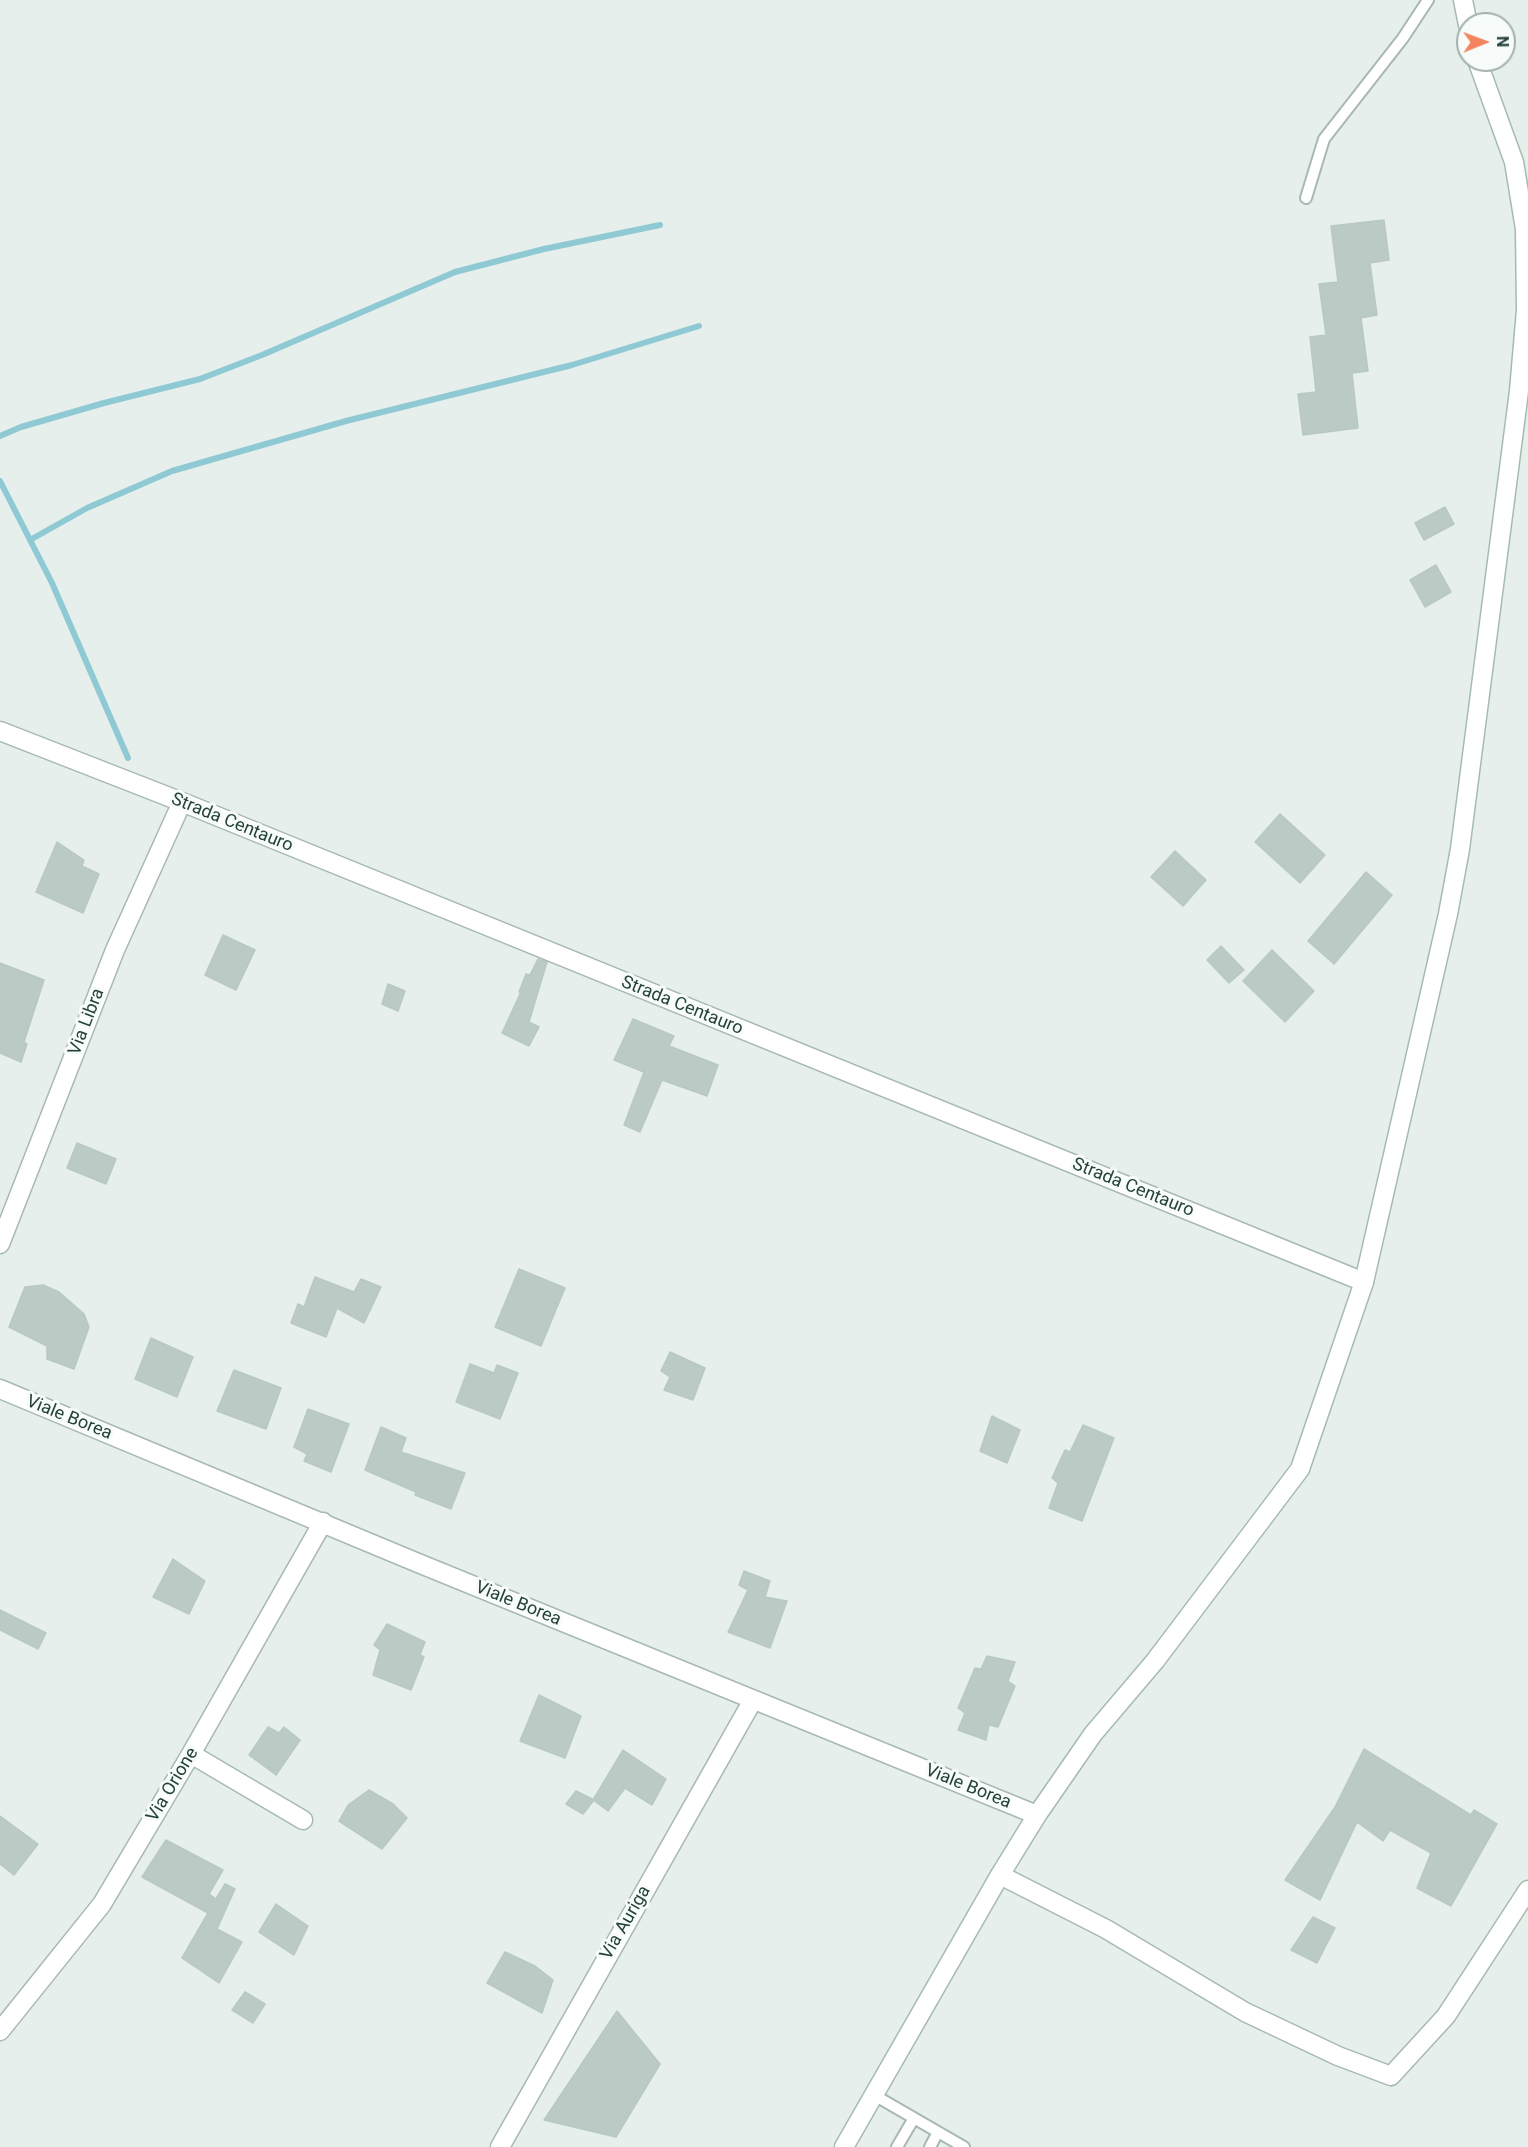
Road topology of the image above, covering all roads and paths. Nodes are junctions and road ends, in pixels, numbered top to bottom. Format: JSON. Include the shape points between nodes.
{"nodes":[{"id":1,"x":1428,"y":0,"type":"edge"},
{"id":2,"x":1481,"y":72,"type":"edge"},
{"id":3,"x":1306,"y":198,"type":"dead end"},
{"id":4,"x":0,"y":731,"type":"edge"},
{"id":5,"x":182,"y":802,"type":"junction"},
{"id":6,"x":0,"y":1244,"type":"edge"},
{"id":7,"x":1364,"y":1282,"type":"junction"},
{"id":8,"x":0,"y":1389,"type":"edge"},
{"id":9,"x":323,"y":1522,"type":"junction"},
{"id":10,"x":753,"y":1700,"type":"junction"},
{"id":11,"x":191,"y":1754,"type":"junction"},
{"id":12,"x":1037,"y":1815,"type":"junction"},
{"id":13,"x":303,"y":1820,"type":"dead end"},
{"id":14,"x":1000,"y":1875,"type":"junction"},
{"id":15,"x":1528,"y":1890,"type":"edge"},
{"id":16,"x":0,"y":2031,"type":"edge"},
{"id":17,"x":874,"y":2095,"type":"junction"},
{"id":18,"x":914,"y":2118,"type":"junction"},
{"id":19,"x":938,"y":2132,"type":"junction"},
{"id":20,"x":500,"y":2147,"type":"edge"},
{"id":21,"x":844,"y":2147,"type":"edge"},
{"id":22,"x":897,"y":2147,"type":"edge"},
{"id":23,"x":930,"y":2147,"type":"edge"},
{"id":24,"x":964,"y":2147,"type":"edge"}],
"edges":[{"from":1,"to":3,"type":"lane","via":[[1324,140]]},
{"from":2,"to":7,"type":"street","via":[[1514,162],[1525,230],[1526,310],[1519,391],[1460,849]]},
{"from":4,"to":5,"type":"street","name":"Strada Centauro"},
{"from":5,"to":6,"type":"street","name":"Via Libra","via":[[115,950]]},
{"from":5,"to":7,"type":"street","name":"Strada Centauro"},
{"from":7,"to":12,"type":"street","via":[[1300,1469],[1155,1661],[1093,1734]]},
{"from":8,"to":9,"type":"street","name":"Viale Borea"},
{"from":9,"to":10,"type":"street","name":"Viale Borea"},
{"from":9,"to":11,"type":"street","name":"Via Orione"},
{"from":10,"to":12,"type":"street","name":"Viale Borea"},
{"from":10,"to":20,"type":"street","name":"Via Auriga"},
{"from":11,"to":13,"type":"street"},
{"from":11,"to":16,"type":"street","name":"Via Orione","via":[[102,1904]]},
{"from":12,"to":14,"type":"street"},
{"from":14,"to":15,"type":"street","via":[[1106,1929],[1245,2012],[1391,2076],[1446,2016]]},
{"from":14,"to":17,"type":"street"},
{"from":17,"to":18,"type":"lane"},
{"from":17,"to":21,"type":"street"},
{"from":18,"to":19,"type":"lane"},
{"from":18,"to":22,"type":"lane"},
{"from":19,"to":23,"type":"lane"},
{"from":19,"to":24,"type":"lane"}]}
